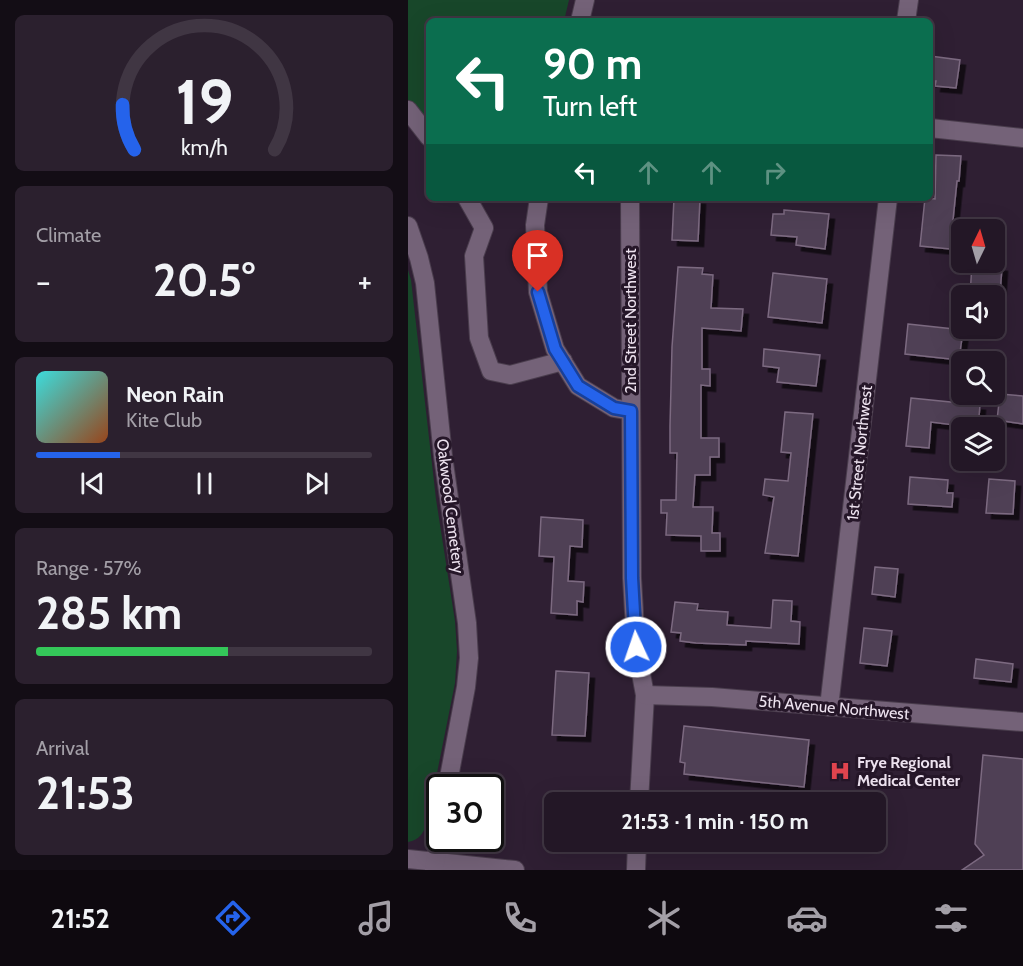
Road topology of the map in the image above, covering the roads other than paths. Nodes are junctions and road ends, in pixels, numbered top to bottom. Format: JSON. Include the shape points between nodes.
{"nodes":[{"id":1,"x":585,"y":0,"type":"edge"},
{"id":2,"x":909,"y":0,"type":"edge"},
{"id":3,"x":581,"y":18,"type":"edge"},
{"id":4,"x":906,"y":18,"type":"edge"},
{"id":5,"x":408,"y":110,"type":"edge"},
{"id":6,"x":933,"y":128,"type":"edge"},
{"id":7,"x":426,"y":133,"type":"edge"},
{"id":8,"x":1023,"y":138,"type":"edge"},
{"id":9,"x":469,"y":201,"type":"edge"},
{"id":10,"x":539,"y":201,"type":"edge"},
{"id":11,"x":630,"y":201,"type":"edge"},
{"id":12,"x":888,"y":201,"type":"edge"},
{"id":13,"x":408,"y":226,"type":"edge"},
{"id":14,"x":563,"y":361,"type":"junction"},
{"id":15,"x":631,"y":411,"type":"junction"},
{"id":16,"x":645,"y":695,"type":"junction"},
{"id":17,"x":829,"y":707,"type":"junction"},
{"id":18,"x":1023,"y":723,"type":"edge"},
{"id":19,"x":450,"y":774,"type":"edge"},
{"id":20,"x":640,"y":792,"type":"edge"},
{"id":21,"x":637,"y":852,"type":"edge"},
{"id":22,"x":408,"y":859,"type":"edge"},
{"id":23,"x":434,"y":866,"type":"edge"},
{"id":24,"x":515,"y":870,"type":"edge"},
{"id":25,"x":636,"y":870,"type":"edge"}],
"edges":[{"from":1,"to":3,"type":"street"},
{"from":2,"to":4,"type":"street"},
{"from":5,"to":7,"type":"street"},
{"from":6,"to":8,"type":"street"},
{"from":9,"to":14,"type":"street","via":[[484,228],[474,256],[479,338],[491,371],[510,375]]},
{"from":10,"to":14,"type":"street","via":[[535,225],[538,292],[555,349]]},
{"from":11,"to":15,"type":"street","name":"2nd Street Northwest"},
{"from":12,"to":17,"type":"street","name":"1st Street Northwest"},
{"from":13,"to":19,"type":"street","name":"Oakwood Cemetery","via":[[425,282],[443,456],[467,622],[466,687]]},
{"from":14,"to":15,"type":"street","via":[[578,386],[614,408]]},
{"from":15,"to":16,"type":"street","name":"2nd Street Northwest","via":[[632,578],[636,647]]},
{"from":16,"to":17,"type":"street","name":"5th Avenue Northwest"},
{"from":16,"to":20,"type":"street","name":"2nd Street Northwest"},
{"from":17,"to":18,"type":"street","name":"5th Avenue Northwest"},
{"from":21,"to":25,"type":"street"},
{"from":22,"to":23,"type":"street"},
{"from":23,"to":24,"type":"street"}]}
